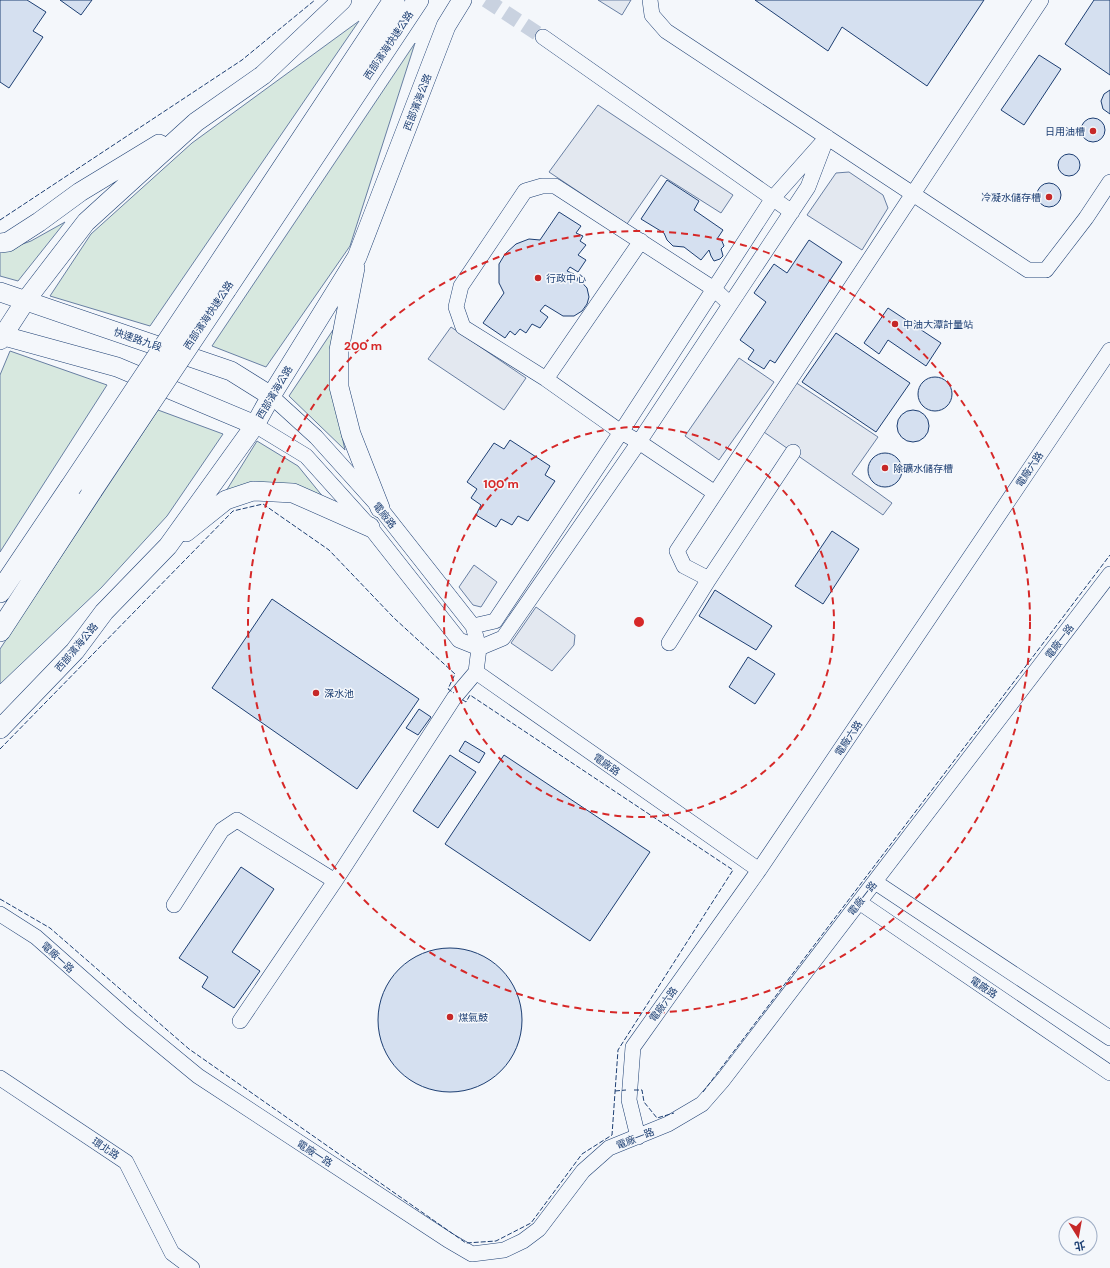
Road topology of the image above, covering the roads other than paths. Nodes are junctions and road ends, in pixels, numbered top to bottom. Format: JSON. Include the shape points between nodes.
{"nodes":[{"id":1,"x":342,"y":0,"type":"edge"},
{"id":2,"x":394,"y":0,"type":"edge"},
{"id":3,"x":418,"y":0,"type":"edge"},
{"id":4,"x":462,"y":0,"type":"edge"},
{"id":5,"x":650,"y":0,"type":"edge"},
{"id":6,"x":1041,"y":0,"type":"edge"},
{"id":7,"x":542,"y":37,"type":"tunnel mouth"},
{"id":8,"x":196,"y":122,"type":"junction"},
{"id":9,"x":827,"y":137,"type":"junction"},
{"id":10,"x":1110,"y":182,"type":"edge"},
{"id":11,"x":912,"y":193,"type":"junction"},
{"id":12,"x":773,"y":198,"type":"junction"},
{"id":13,"x":792,"y":212,"type":"junction"},
{"id":14,"x":641,"y":241,"type":"junction"},
{"id":15,"x":0,"y":243,"type":"edge"},
{"id":16,"x":357,"y":257,"type":"junction"},
{"id":17,"x":217,"y":285,"type":"junction"},
{"id":18,"x":714,"y":289,"type":"junction"},
{"id":19,"x":0,"y":292,"type":"edge"},
{"id":20,"x":26,"y":300,"type":"junction"},
{"id":21,"x":730,"y":304,"type":"junction"},
{"id":22,"x":1,"y":337,"type":"edge"},
{"id":23,"x":1110,"y":350,"type":"edge"},
{"id":24,"x":546,"y":379,"type":"junction"},
{"id":25,"x":271,"y":396,"type":"junction"},
{"id":26,"x":255,"y":425,"type":"junction"},
{"id":27,"x":621,"y":432,"type":"junction"},
{"id":28,"x":639,"y":442,"type":"junction"},
{"id":29,"x":793,"y":452,"type":"dead end"},
{"id":30,"x":715,"y":493,"type":"junction"},
{"id":31,"x":380,"y":508,"type":"junction"},
{"id":32,"x":370,"y":527,"type":"junction"},
{"id":33,"x":168,"y":546,"type":"junction"},
{"id":34,"x":1110,"y":574,"type":"edge"},
{"id":35,"x":709,"y":579,"type":"junction"},
{"id":36,"x":0,"y":592,"type":"edge"},
{"id":37,"x":473,"y":626,"type":"junction"},
{"id":38,"x":0,"y":631,"type":"edge"},
{"id":39,"x":669,"y":643,"type":"dead end"},
{"id":40,"x":479,"y":648,"type":"junction"},
{"id":41,"x":476,"y":672,"type":"junction"},
{"id":42,"x":0,"y":729,"type":"edge"},
{"id":43,"x":759,"y":870,"type":"junction"},
{"id":44,"x":335,"y":881,"type":"junction"},
{"id":45,"x":875,"y":882,"type":"junction"},
{"id":46,"x":859,"y":902,"type":"junction"},
{"id":47,"x":174,"y":905,"type":"dead end"},
{"id":48,"x":0,"y":914,"type":"edge"},
{"id":49,"x":240,"y":1021,"type":"dead end"},
{"id":50,"x":1110,"y":1038,"type":"edge"},
{"id":51,"x":1110,"y":1072,"type":"edge"},
{"id":52,"x":0,"y":1078,"type":"edge"},
{"id":53,"x":638,"y":1137,"type":"junction"},
{"id":54,"x":192,"y":1268,"type":"edge"}],
"edges":[{"from":1,"to":8,"type":"main road","via":[[263,75]]},
{"from":2,"to":17,"type":"highway","name":"西部濱海快速公路"},
{"from":3,"to":17,"type":"highway","name":"西部濱海快速公路"},
{"from":4,"to":16,"type":"main road","name":"西部濱海公路","via":[[446,26]]},
{"from":5,"to":9,"type":"street","via":[[652,15],[666,31]]},
{"from":6,"to":11,"type":"street"},
{"from":7,"to":12,"type":"street"},
{"from":8,"to":15,"type":"main road","via":[[80,192],[8,242]]},
{"from":8,"to":20,"type":"main road","via":[[86,222]]},
{"from":9,"to":11,"type":"street"},
{"from":9,"to":12,"type":"street"},
{"from":9,"to":13,"type":"street","via":[[808,187]]},
{"from":10,"to":11,"type":"street","via":[[1046,270],[1028,270]]},
{"from":11,"to":30,"type":"street"},
{"from":12,"to":13,"type":"street"},
{"from":12,"to":18,"type":"street"},
{"from":13,"to":21,"type":"street"},
{"from":14,"to":18,"type":"street"},
{"from":14,"to":24,"type":"street"},
{"from":14,"to":24,"type":"street","via":[[555,186],[542,186],[525,191],[461,286],[456,307],[463,327]]},
{"from":16,"to":25,"type":"main road","name":"西部濱海公路"},
{"from":16,"to":31,"type":"main road","via":[[338,350],[339,387],[351,434]]},
{"from":17,"to":36,"type":"highway","name":"西部濱海快速公路","bridge":true,"via":[[70,488]]},
{"from":17,"to":38,"type":"highway","name":"西部濱海快速公路","bridge":true,"via":[[92,490]]},
{"from":18,"to":21,"type":"street"},
{"from":18,"to":27,"type":"street"},
{"from":19,"to":20,"type":"main road","name":"快速路九段"},
{"from":20,"to":22,"type":"main road"},
{"from":20,"to":25,"type":"main road","name":"快速路九段","via":[[231,371]]},
{"from":21,"to":28,"type":"street"},
{"from":22,"to":26,"type":"main road","via":[[117,367]]},
{"from":23,"to":43,"type":"street","name":"電廠六路"},
{"from":24,"to":27,"type":"street"},
{"from":25,"to":26,"type":"main road","name":"西部濱海公路"},
{"from":25,"to":31,"type":"street","name":"電廠路","via":[[316,437]]},
{"from":26,"to":32,"type":"street","name":"電廠路","via":[[306,456]]},
{"from":26,"to":33,"type":"main road","name":"西部濱海公路"},
{"from":27,"to":28,"type":"street"},
{"from":27,"to":37,"type":"street","via":[[496,621]]},
{"from":28,"to":30,"type":"street"},
{"from":28,"to":40,"type":"street","via":[[503,638]]},
{"from":29,"to":35,"type":"street"},
{"from":30,"to":35,"type":"street","via":[[677,551],[684,566]]},
{"from":31,"to":37,"type":"street","name":"電廠路"},
{"from":32,"to":33,"type":"main road","via":[[293,493],[253,491],[226,500]]},
{"from":32,"to":40,"type":"street","name":"電廠路","via":[[459,640]]},
{"from":33,"to":42,"type":"main road","name":"西部濱海公路","via":[[104,612],[75,651]]},
{"from":34,"to":45,"type":"street","name":"電廠一路"},
{"from":35,"to":39,"type":"street"},
{"from":37,"to":40,"type":"street","name":"電廠路"},
{"from":40,"to":41,"type":"street","name":"電廠路"},
{"from":41,"to":43,"type":"street","name":"電廠路"},
{"from":41,"to":44,"type":"street","via":[[454,698]]},
{"from":43,"to":53,"type":"street","name":"電廠六路","via":[[632,1047],[630,1100]]},
{"from":44,"to":47,"type":"street","via":[[238,820],[222,830]]},
{"from":44,"to":49,"type":"street"},
{"from":45,"to":46,"type":"street","name":"電廠一路"},
{"from":45,"to":50,"type":"street"},
{"from":46,"to":51,"type":"street","name":"電廠路"},
{"from":46,"to":53,"type":"street","name":"電廠一路","via":[[702,1104],[668,1124]]},
{"from":48,"to":53,"type":"street","name":"電廠一路","via":[[36,937],[198,1076],[472,1254],[504,1250],[523,1241],[539,1229],[583,1171],[609,1148]]},
{"from":52,"to":54,"type":"street","name":"環北路","via":[[126,1162],[172,1253]]}]}
